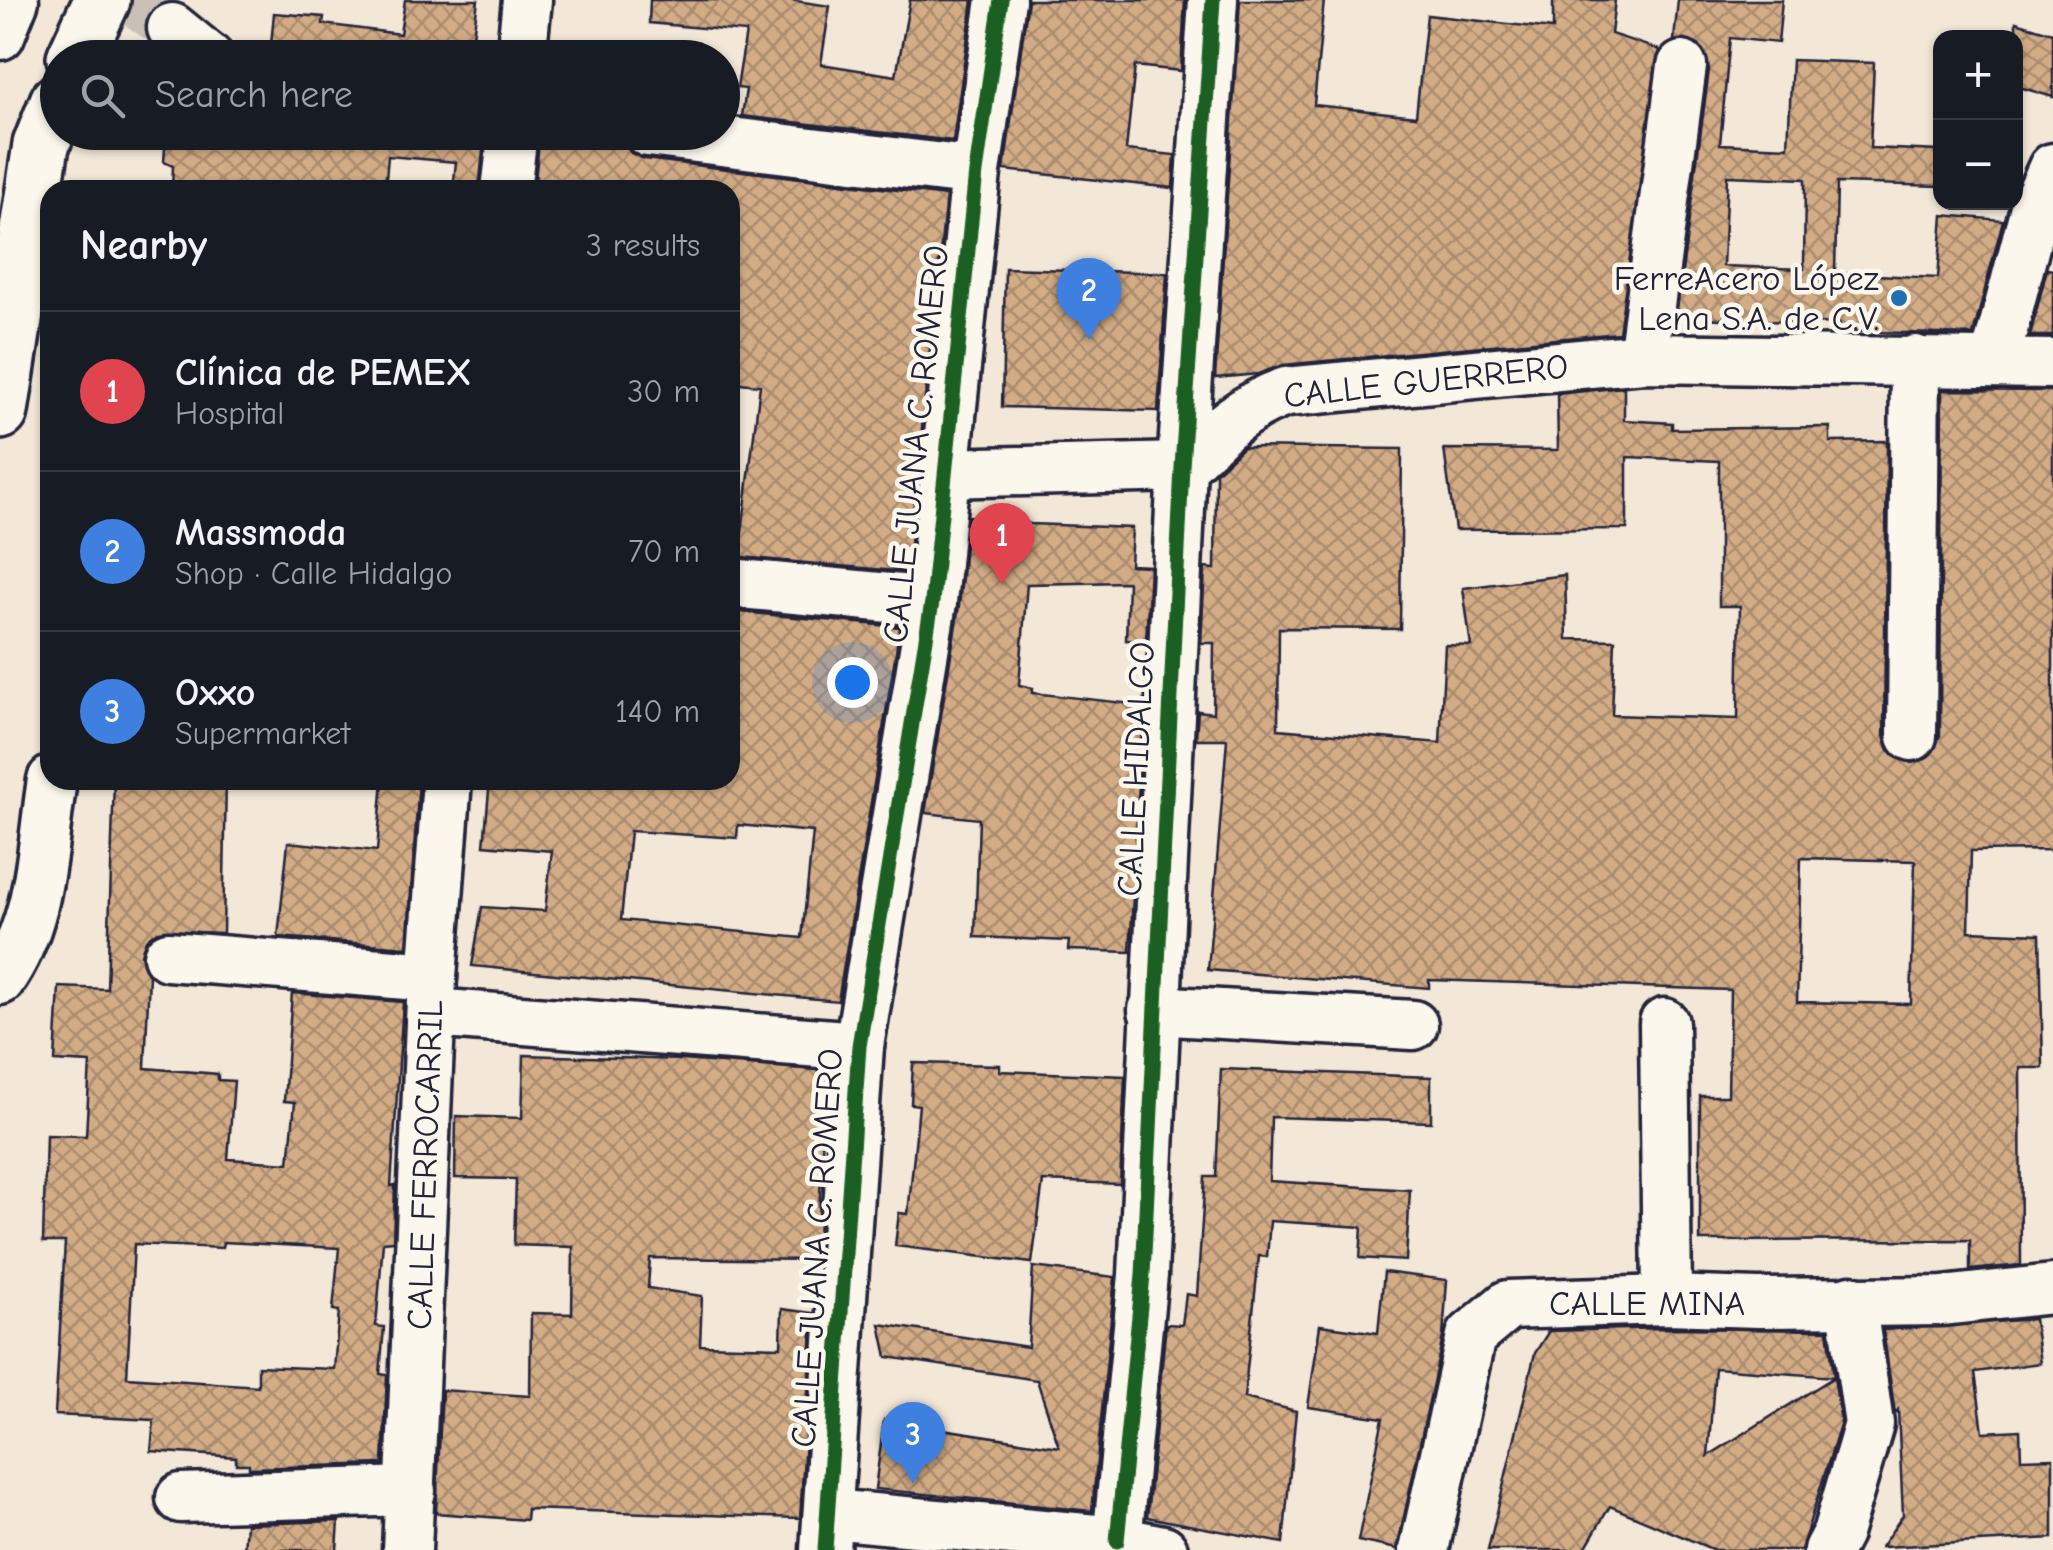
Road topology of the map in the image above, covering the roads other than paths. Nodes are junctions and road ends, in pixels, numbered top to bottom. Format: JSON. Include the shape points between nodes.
{"nodes":[{"id":1,"x":14,"y":0,"type":"edge"},
{"id":2,"x":102,"y":0,"type":"edge"},
{"id":3,"x":527,"y":0,"type":"edge"},
{"id":4,"x":1001,"y":0,"type":"edge"},
{"id":5,"x":1213,"y":0,"type":"edge"},
{"id":6,"x":172,"y":28,"type":"tunnel mouth"},
{"id":7,"x":0,"y":35,"type":"edge"},
{"id":8,"x":83,"y":40,"type":"edge"},
{"id":9,"x":187,"y":40,"type":"edge"},
{"id":10,"x":523,"y":40,"type":"edge"},
{"id":11,"x":1682,"y":66,"type":"dead end"},
{"id":12,"x":740,"y":143,"type":"edge"},
{"id":13,"x":40,"y":150,"type":"edge"},
{"id":14,"x":511,"y":150,"type":"edge"},
{"id":15,"x":2053,"y":168,"type":"edge"},
{"id":16,"x":976,"y":172,"type":"junction"},
{"id":17,"x":507,"y":180,"type":"edge"},
{"id":18,"x":1643,"y":358,"type":"junction"},
{"id":19,"x":1915,"y":360,"type":"junction"},
{"id":20,"x":1994,"y":363,"type":"junction"},
{"id":21,"x":2053,"y":364,"type":"edge"},
{"id":22,"x":0,"y":411,"type":"edge"},
{"id":23,"x":1182,"y":468,"type":"junction"},
{"id":24,"x":944,"y":473,"type":"junction"},
{"id":25,"x":740,"y":584,"type":"edge"},
{"id":26,"x":932,"y":602,"type":"junction"},
{"id":27,"x":1912,"y":736,"type":"dead end"},
{"id":28,"x":51,"y":790,"type":"edge"},
{"id":29,"x":447,"y":790,"type":"edge"},
{"id":30,"x":168,"y":956,"type":"dead end"},
{"id":31,"x":0,"y":980,"type":"edge"},
{"id":32,"x":432,"y":995,"type":"junction"},
{"id":33,"x":1152,"y":1010,"type":"junction"},
{"id":34,"x":1664,"y":1024,"type":"dead end"},
{"id":35,"x":1414,"y":1026,"type":"dead end"},
{"id":36,"x":860,"y":1046,"type":"junction"},
{"id":37,"x":2053,"y":1289,"type":"edge"},
{"id":38,"x":1667,"y":1300,"type":"junction"},
{"id":39,"x":1851,"y":1300,"type":"junction"},
{"id":40,"x":411,"y":1492,"type":"junction"},
{"id":41,"x":181,"y":1498,"type":"dead end"},
{"id":42,"x":827,"y":1532,"type":"edge"},
{"id":43,"x":1117,"y":1542,"type":"junction"},
{"id":44,"x":407,"y":1550,"type":"edge"},
{"id":45,"x":1163,"y":1550,"type":"edge"},
{"id":46,"x":1424,"y":1550,"type":"edge"},
{"id":47,"x":1828,"y":1550,"type":"edge"}],
"edges":[{"from":1,"to":7,"type":"street"},
{"from":2,"to":8,"type":"main road"},
{"from":3,"to":10,"type":"street"},
{"from":4,"to":16,"type":"street","name":"CALLE JUANA C. ROMERO"},
{"from":5,"to":23,"type":"street","name":"CALLE HIDALGO"},
{"from":6,"to":9,"type":"street"},
{"from":11,"to":18,"type":"street"},
{"from":12,"to":16,"type":"street"},
{"from":13,"to":22,"type":"main road"},
{"from":14,"to":17,"type":"street"},
{"from":15,"to":20,"type":"street","via":[[2035,208]]},
{"from":16,"to":24,"type":"street","name":"CALLE JUANA C. ROMERO"},
{"from":18,"to":19,"type":"street","name":"CALLE GUERRERO"},
{"from":18,"to":23,"type":"street","name":"CALLE GUERRERO","via":[[1286,392],[1230,420]]},
{"from":19,"to":20,"type":"street","name":"CALLE GUERRERO"},
{"from":19,"to":27,"type":"street"},
{"from":20,"to":21,"type":"street","name":"CALLE GUERRERO"},
{"from":23,"to":24,"type":"street"},
{"from":23,"to":33,"type":"street","name":"CALLE HIDALGO"},
{"from":24,"to":26,"type":"street","name":"CALLE JUANA C. ROMERO"},
{"from":25,"to":26,"type":"street"},
{"from":26,"to":36,"type":"street","name":"CALLE JUANA C. ROMERO"},
{"from":28,"to":31,"type":"street","via":[[34,910]]},
{"from":29,"to":32,"type":"street","name":"CALLE FERROCARRIL"},
{"from":30,"to":32,"type":"street"},
{"from":32,"to":36,"type":"street"},
{"from":32,"to":40,"type":"street","name":"CALLE FERROCARRIL"},
{"from":33,"to":35,"type":"street"},
{"from":33,"to":43,"type":"street","name":"CALLE HIDALGO","via":[[1143,1274]]},
{"from":34,"to":38,"type":"street"},
{"from":36,"to":42,"type":"street","name":"CALLE JUANA C. ROMERO"},
{"from":37,"to":39,"type":"street","name":"CALLE MINA","via":[[1942,1301]]},
{"from":38,"to":39,"type":"street","name":"CALLE MINA"},
{"from":38,"to":46,"type":"street","name":"CALLE MINA","via":[[1508,1306],[1470,1336]]},
{"from":39,"to":47,"type":"street","via":[[1869,1424]]},
{"from":40,"to":41,"type":"street"},
{"from":40,"to":44,"type":"street","name":"CALLE FERROCARRIL"},
{"from":42,"to":43,"type":"street"},
{"from":43,"to":45,"type":"street"}]}
